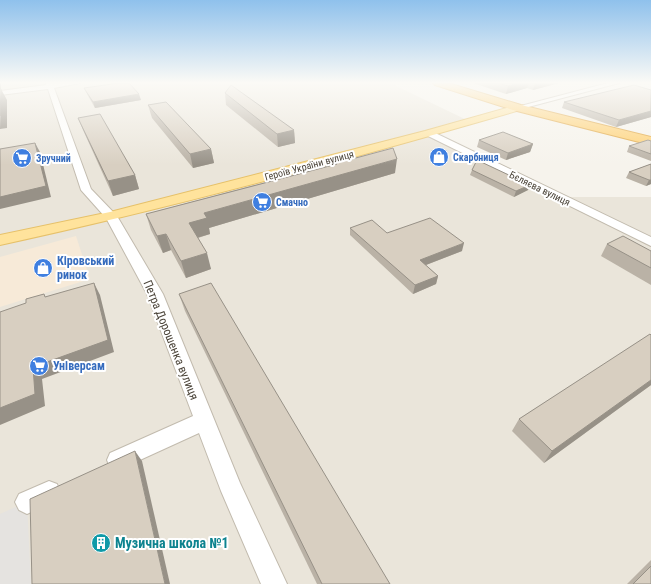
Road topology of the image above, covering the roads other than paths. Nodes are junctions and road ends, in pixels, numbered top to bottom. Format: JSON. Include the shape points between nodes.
{"nodes":[{"id":1,"x":59,"y":110,"type":"edge"},
{"id":2,"x":509,"y":110,"type":"edge"},
{"id":3,"x":526,"y":110,"type":"edge"},
{"id":4,"x":429,"y":133,"type":"junction"},
{"id":5,"x":651,"y":141,"type":"edge"},
{"id":6,"x":111,"y":216,"type":"junction"},
{"id":7,"x":0,"y":240,"type":"edge"},
{"id":8,"x":651,"y":242,"type":"edge"},
{"id":9,"x":204,"y":421,"type":"junction"},
{"id":10,"x":98,"y":470,"type":"edge"},
{"id":11,"x":70,"y":482,"type":"edge"},
{"id":12,"x":27,"y":502,"type":"dead end"},
{"id":13,"x":274,"y":584,"type":"edge"}],
"edges":[{"from":1,"to":6,"type":"street","name":"Петра Дорошенка вулиця","via":[[86,190]]},
{"from":2,"to":4,"type":"main road","name":"Героїв України вулиця"},
{"from":3,"to":5,"type":"highway"},
{"from":4,"to":6,"type":"main road","name":"Героїв України вулиця"},
{"from":4,"to":8,"type":"street","name":"Бєляєва вулиця"},
{"from":6,"to":7,"type":"main road","name":"Героїв України вулиця"},
{"from":6,"to":9,"type":"street","name":"Петра Дорошенка вулиця","via":[[155,294]]},
{"from":9,"to":10,"type":"street"},
{"from":9,"to":13,"type":"street","name":"Петра Дорошенка вулиця"},
{"from":11,"to":12,"type":"street"}]}
